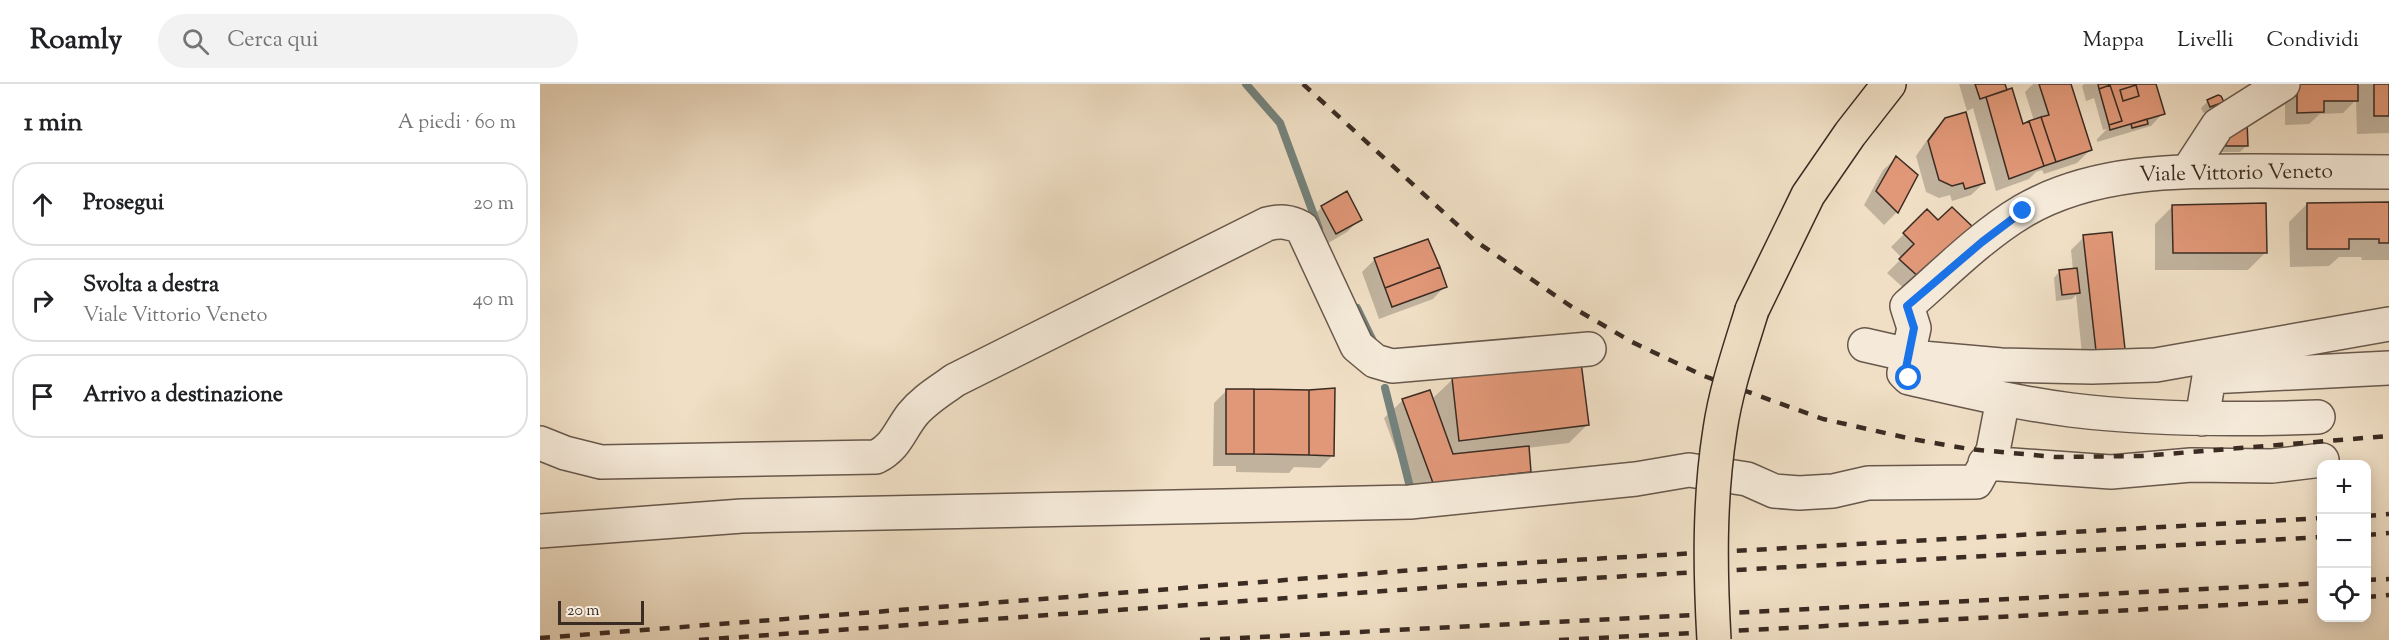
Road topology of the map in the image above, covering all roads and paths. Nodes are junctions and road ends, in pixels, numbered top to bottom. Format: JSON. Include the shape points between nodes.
{"nodes":[{"id":1,"x":1889,"y":84,"type":"edge"},
{"id":2,"x":2283,"y":84,"type":"edge"},
{"id":3,"x":2188,"y":171,"type":"junction"},
{"id":4,"x":2389,"y":172,"type":"edge"},
{"id":5,"x":2389,"y":324,"type":"edge"},
{"id":6,"x":1865,"y":345,"type":"dead end"},
{"id":7,"x":2343,"y":345,"type":"junction"},
{"id":8,"x":2389,"y":347,"type":"edge"},
{"id":9,"x":1589,"y":349,"type":"dead end"},
{"id":10,"x":1908,"y":356,"type":"junction"},
{"id":11,"x":2389,"y":368,"type":"edge"},
{"id":12,"x":2003,"y":399,"type":"junction"},
{"id":13,"x":2318,"y":417,"type":"dead end"},
{"id":14,"x":2202,"y":419,"type":"junction"},
{"id":15,"x":540,"y":444,"type":"edge"},
{"id":16,"x":2317,"y":461,"type":"edge"},
{"id":17,"x":1985,"y":463,"type":"junction"},
{"id":18,"x":540,"y":531,"type":"edge"},
{"id":19,"x":1714,"y":640,"type":"edge"}],
"edges":[{"from":1,"to":19,"type":"main road","bridge":true,"via":[[1808,195],[1752,310],[1720,428],[1712,495],[1710,572]]},
{"from":2,"to":3,"type":"street","via":[[2218,125]]},
{"from":3,"to":4,"type":"street","name":"Viale Vittorio Veneto"},
{"from":3,"to":10,"type":"street","name":"Viale Vittorio Veneto","via":[[2128,176],[2072,189],[2023,211],[1907,306],[1914,328]]},
{"from":5,"to":7,"type":"street"},
{"from":6,"to":10,"type":"street"},
{"from":7,"to":8,"type":"street"},
{"from":7,"to":10,"type":"street","via":[[2092,367],[2001,365]]},
{"from":9,"to":15,"type":"street","via":[[1392,366],[1375,361],[1357,346],[1302,228],[1291,222],[1277,222],[955,380],[924,402],[888,451],[876,458],[601,462]]},
{"from":10,"to":12,"type":"street","via":[[1905,373],[1909,378]]},
{"from":11,"to":14,"type":"street","via":[[2209,377]]},
{"from":12,"to":14,"type":"street","via":[[2105,414]]},
{"from":12,"to":17,"type":"street","via":[[1993,451]]},
{"from":13,"to":14,"type":"street"},
{"from":16,"to":17,"type":"street","via":[[2111,472]]},
{"from":17,"to":18,"type":"street","via":[[1976,482],[1868,483],[1821,492],[1774,490],[1747,479],[1689,470],[1410,502],[742,516]]}]}
